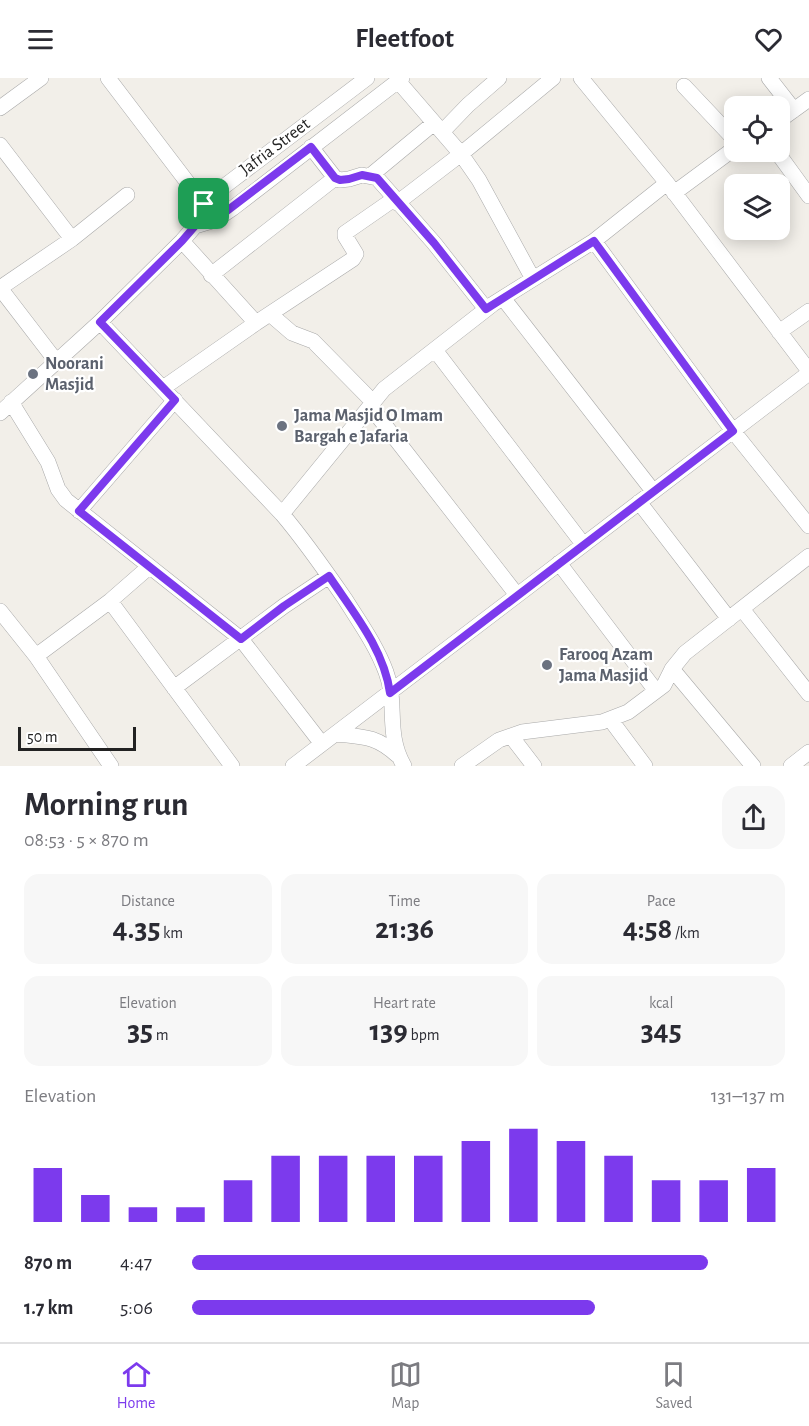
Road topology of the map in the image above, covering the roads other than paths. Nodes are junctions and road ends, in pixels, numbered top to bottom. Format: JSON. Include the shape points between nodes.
{"nodes":[{"id":1,"x":41,"y":78,"type":"edge"},
{"id":2,"x":108,"y":78,"type":"edge"},
{"id":3,"x":367,"y":78,"type":"edge"},
{"id":4,"x":499,"y":78,"type":"edge"},
{"id":5,"x":553,"y":78,"type":"edge"},
{"id":6,"x":580,"y":78,"type":"edge"},
{"id":7,"x":769,"y":78,"type":"edge"},
{"id":8,"x":400,"y":80,"type":"edge"},
{"id":9,"x":684,"y":86,"type":"dead end"},
{"id":10,"x":809,"y":99,"type":"edge"},
{"id":11,"x":334,"y":103,"type":"junction"},
{"id":12,"x":0,"y":108,"type":"edge"},
{"id":13,"x":794,"y":110,"type":"junction"},
{"id":14,"x":790,"y":113,"type":"edge"},
{"id":15,"x":347,"y":120,"type":"junction"},
{"id":16,"x":438,"y":128,"type":"junction"},
{"id":17,"x":724,"y":128,"type":"edge"},
{"id":18,"x":0,"y":145,"type":"edge"},
{"id":19,"x":311,"y":147,"type":"junction"},
{"id":20,"x":461,"y":154,"type":"junction"},
{"id":21,"x":724,"y":155,"type":"edge"},
{"id":22,"x":784,"y":162,"type":"edge"},
{"id":23,"x":370,"y":176,"type":"junction"},
{"id":24,"x":335,"y":178,"type":"junction"},
{"id":25,"x":671,"y":188,"type":"junction"},
{"id":26,"x":127,"y":195,"type":"dead end"},
{"id":27,"x":809,"y":196,"type":"edge"},
{"id":28,"x":396,"y":201,"type":"junction"},
{"id":29,"x":204,"y":204,"type":"junction"},
{"id":30,"x":215,"y":220,"type":"junction"},
{"id":31,"x":195,"y":226,"type":"junction"},
{"id":32,"x":72,"y":239,"type":"junction"},
{"id":33,"x":182,"y":241,"type":"junction"},
{"id":34,"x":594,"y":241,"type":"junction"},
{"id":35,"x":211,"y":275,"type":"junction"},
{"id":36,"x":533,"y":279,"type":"junction"},
{"id":37,"x":0,"y":288,"type":"edge"},
{"id":38,"x":503,"y":297,"type":"junction"},
{"id":39,"x":486,"y":309,"type":"junction"},
{"id":40,"x":809,"y":311,"type":"edge"},
{"id":41,"x":270,"y":314,"type":"junction"},
{"id":42,"x":100,"y":322,"type":"junction"},
{"id":43,"x":256,"y":323,"type":"junction"},
{"id":44,"x":779,"y":332,"type":"junction"},
{"id":45,"x":435,"y":350,"type":"junction"},
{"id":46,"x":56,"y":361,"type":"junction"},
{"id":47,"x":809,"y":372,"type":"edge"},
{"id":48,"x":163,"y":388,"type":"junction"},
{"id":49,"x":175,"y":400,"type":"junction"},
{"id":50,"x":371,"y":404,"type":"junction"},
{"id":51,"x":6,"y":407,"type":"edge"},
{"id":52,"x":733,"y":431,"type":"junction"},
{"id":53,"x":653,"y":491,"type":"junction"},
{"id":54,"x":639,"y":502,"type":"junction"},
{"id":55,"x":79,"y":511,"type":"junction"},
{"id":56,"x":282,"y":514,"type":"junction"},
{"id":57,"x":809,"y":526,"type":"edge"},
{"id":58,"x":583,"y":544,"type":"junction"},
{"id":59,"x":809,"y":556,"type":"edge"},
{"id":60,"x":560,"y":562,"type":"junction"},
{"id":61,"x":149,"y":567,"type":"junction"},
{"id":62,"x":329,"y":576,"type":"junction"},
{"id":63,"x":517,"y":595,"type":"junction"},
{"id":64,"x":110,"y":601,"type":"junction"},
{"id":65,"x":742,"y":609,"type":"junction"},
{"id":66,"x":2,"y":617,"type":"edge"},
{"id":67,"x":729,"y":619,"type":"junction"},
{"id":68,"x":241,"y":639,"type":"junction"},
{"id":69,"x":36,"y":656,"type":"junction"},
{"id":70,"x":672,"y":669,"type":"junction"},
{"id":71,"x":174,"y":688,"type":"junction"},
{"id":72,"x":656,"y":691,"type":"junction"},
{"id":73,"x":390,"y":693,"type":"junction"},
{"id":74,"x":809,"y":694,"type":"edge"},
{"id":75,"x":610,"y":719,"type":"junction"},
{"id":76,"x":336,"y":734,"type":"junction"},
{"id":77,"x":512,"y":736,"type":"junction"},
{"id":78,"x":322,"y":744,"type":"junction"},
{"id":79,"x":809,"y":752,"type":"edge"},
{"id":80,"x":400,"y":761,"type":"edge"},
{"id":81,"x":111,"y":766,"type":"edge"},
{"id":82,"x":232,"y":766,"type":"edge"},
{"id":83,"x":293,"y":766,"type":"edge"},
{"id":84,"x":462,"y":766,"type":"edge"},
{"id":85,"x":534,"y":766,"type":"edge"},
{"id":86,"x":645,"y":766,"type":"edge"},
{"id":87,"x":753,"y":766,"type":"edge"},
{"id":88,"x":791,"y":766,"type":"edge"}],
"edges":[{"from":1,"to":12,"type":"street"},
{"from":2,"to":29,"type":"street"},
{"from":3,"to":11,"type":"street","name":"Jafria Street"},
{"from":4,"to":16,"type":"street"},
{"from":5,"to":20,"type":"street"},
{"from":6,"to":25,"type":"street"},
{"from":7,"to":13,"type":"street"},
{"from":8,"to":15,"type":"street","name":"Jafria Street"},
{"from":8,"to":16,"type":"street"},
{"from":9,"to":17,"type":"street"},
{"from":10,"to":13,"type":"street"},
{"from":11,"to":15,"type":"street"},
{"from":11,"to":29,"type":"street","name":"Jafria Street"},
{"from":13,"to":14,"type":"street"},
{"from":15,"to":19,"type":"street","name":"Jafria Street"},
{"from":16,"to":20,"type":"street"},
{"from":16,"to":23,"type":"street"},
{"from":18,"to":32,"type":"street"},
{"from":19,"to":24,"type":"street"},
{"from":19,"to":30,"type":"street","name":"Jafria Street"},
{"from":20,"to":28,"type":"street"},
{"from":20,"to":36,"type":"street"},
{"from":21,"to":25,"type":"street"},
{"from":22,"to":27,"type":"street"},
{"from":23,"to":24,"type":"street"},
{"from":23,"to":28,"type":"street","via":[[377,178]]},
{"from":24,"to":35,"type":"street"},
{"from":25,"to":34,"type":"street"},
{"from":25,"to":44,"type":"street"},
{"from":26,"to":32,"type":"street"},
{"from":28,"to":39,"type":"street"},
{"from":28,"to":41,"type":"street","via":[[345,233],[356,254],[353,259]]},
{"from":29,"to":30,"type":"street"},
{"from":29,"to":31,"type":"street","name":"Jafria Street"},
{"from":30,"to":31,"type":"street","name":"Jafria Street"},
{"from":31,"to":33,"type":"street","name":"Jafria Street"},
{"from":32,"to":37,"type":"street"},
{"from":33,"to":35,"type":"street"},
{"from":33,"to":42,"type":"street","name":"Jafria Street"},
{"from":34,"to":36,"type":"street"},
{"from":34,"to":52,"type":"street"},
{"from":35,"to":43,"type":"street"},
{"from":36,"to":38,"type":"street"},
{"from":37,"to":46,"type":"street"},
{"from":38,"to":39,"type":"street"},
{"from":38,"to":53,"type":"street"},
{"from":39,"to":45,"type":"street"},
{"from":40,"to":44,"type":"street"},
{"from":41,"to":43,"type":"street"},
{"from":41,"to":50,"type":"street","via":[[292,333],[313,341]]},
{"from":42,"to":46,"type":"street","name":"Jafria Street"},
{"from":42,"to":48,"type":"street"},
{"from":43,"to":48,"type":"street"},
{"from":44,"to":47,"type":"street"},
{"from":45,"to":50,"type":"street","via":[[384,389]]},
{"from":45,"to":58,"type":"street"},
{"from":46,"to":51,"type":"street","name":"Jafria Street"},
{"from":47,"to":52,"type":"street"},
{"from":48,"to":49,"type":"street"},
{"from":49,"to":55,"type":"street"},
{"from":49,"to":56,"type":"street"},
{"from":50,"to":56,"type":"street"},
{"from":50,"to":63,"type":"street"},
{"from":51,"to":55,"type":"street","via":[[48,462],[58,489]]},
{"from":52,"to":53,"type":"street"},
{"from":52,"to":57,"type":"street"},
{"from":53,"to":54,"type":"street"},
{"from":54,"to":58,"type":"street"},
{"from":54,"to":67,"type":"street"},
{"from":55,"to":61,"type":"street"},
{"from":56,"to":62,"type":"street"},
{"from":58,"to":60,"type":"street"},
{"from":59,"to":65,"type":"street"},
{"from":60,"to":63,"type":"street"},
{"from":60,"to":72,"type":"street"},
{"from":61,"to":64,"type":"street"},
{"from":61,"to":68,"type":"street"},
{"from":62,"to":68,"type":"street"},
{"from":62,"to":73,"type":"street","via":[[371,639],[386,671]]},
{"from":63,"to":73,"type":"street"},
{"from":64,"to":69,"type":"street"},
{"from":64,"to":71,"type":"street"},
{"from":65,"to":67,"type":"street"},
{"from":65,"to":74,"type":"street"},
{"from":66,"to":69,"type":"street"},
{"from":67,"to":70,"type":"street","via":[[685,653]]},
{"from":68,"to":71,"type":"street"},
{"from":68,"to":78,"type":"street"},
{"from":69,"to":81,"type":"street"},
{"from":70,"to":72,"type":"street"},
{"from":70,"to":87,"type":"street"},
{"from":71,"to":82,"type":"street"},
{"from":72,"to":75,"type":"street","via":[[628,712]]},
{"from":73,"to":76,"type":"street"},
{"from":73,"to":80,"type":"street"},
{"from":75,"to":77,"type":"street"},
{"from":75,"to":86,"type":"street"},
{"from":76,"to":78,"type":"street"},
{"from":76,"to":80,"type":"street","via":[[383,742]]},
{"from":77,"to":84,"type":"street","via":[[499,740]]},
{"from":77,"to":85,"type":"street"},
{"from":78,"to":83,"type":"street"},
{"from":79,"to":88,"type":"street"}]}
